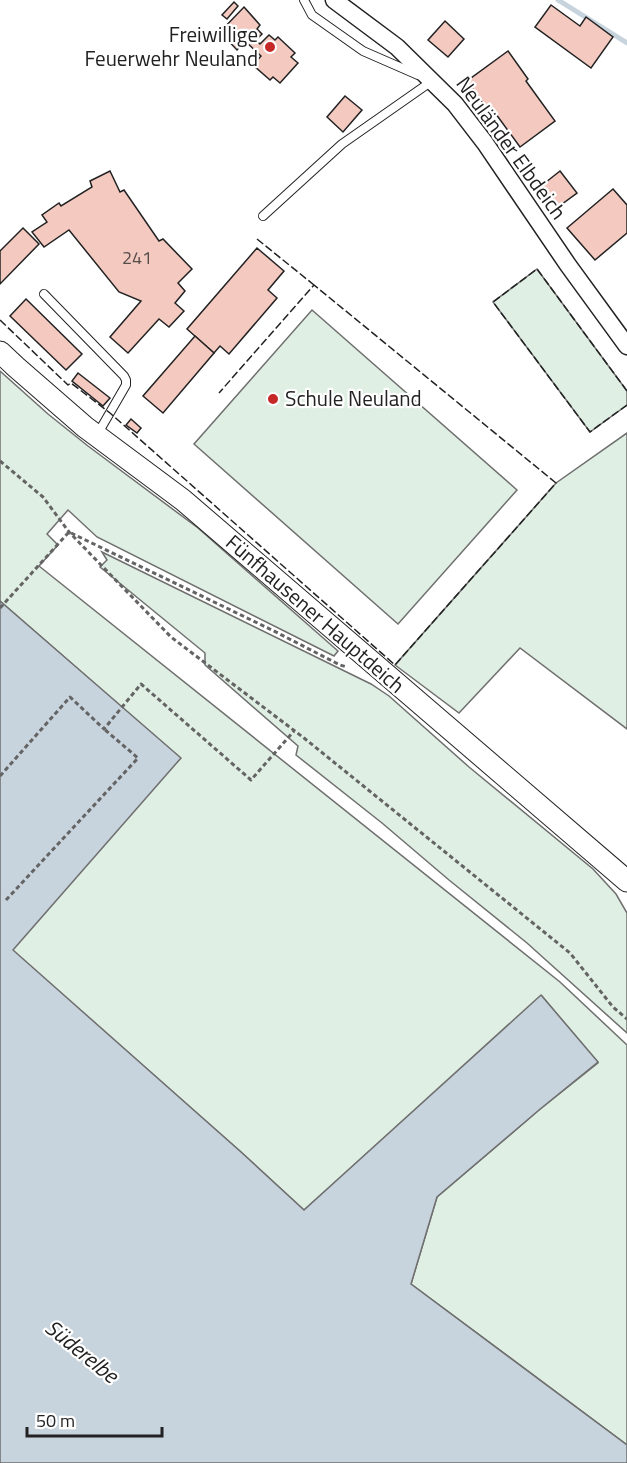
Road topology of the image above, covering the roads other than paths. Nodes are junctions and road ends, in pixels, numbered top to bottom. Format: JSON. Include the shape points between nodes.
{"nodes":[{"id":1,"x":304,"y":0,"type":"edge"},
{"id":2,"x":334,"y":0,"type":"edge"},
{"id":3,"x":432,"y":81,"type":"junction"},
{"id":4,"x":263,"y":216,"type":"dead end"},
{"id":5,"x":44,"y":294,"type":"dead end"},
{"id":6,"x":627,"y":346,"type":"edge"},
{"id":7,"x":0,"y":352,"type":"edge"},
{"id":8,"x":96,"y":435,"type":"junction"},
{"id":9,"x":626,"y":879,"type":"edge"}],
"edges":[{"from":1,"to":3,"type":"lane","via":[[312,15],[363,51]]},
{"from":2,"to":3,"type":"street","name":"Neuländer Elbdeich","via":[[397,47]]},
{"from":3,"to":4,"type":"lane","via":[[342,144]]},
{"from":3,"to":6,"type":"street","name":"Neuländer Elbdeich","via":[[484,143]]},
{"from":5,"to":8,"type":"lane","via":[[126,380]]},
{"from":7,"to":8,"type":"street","name":"Fünfhausener Hauptdeich"},
{"from":8,"to":9,"type":"street","name":"Fünfhausener Hauptdeich","via":[[183,500]]}]}
